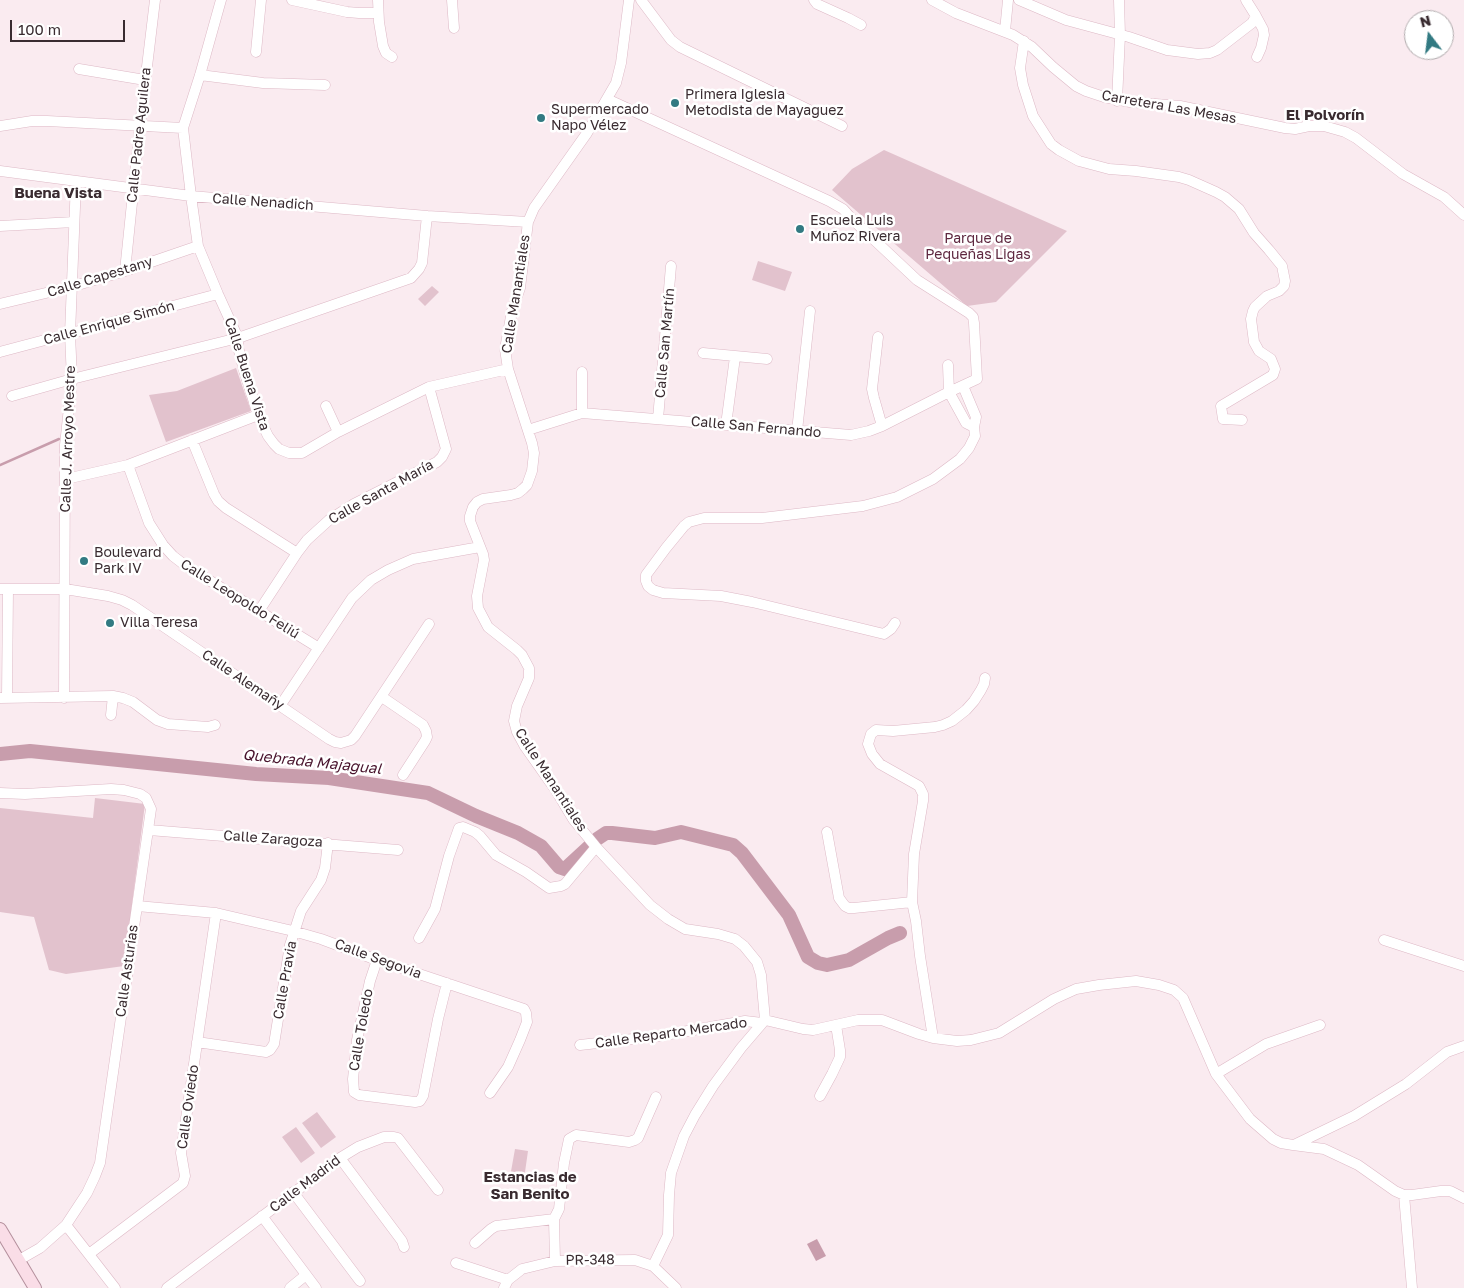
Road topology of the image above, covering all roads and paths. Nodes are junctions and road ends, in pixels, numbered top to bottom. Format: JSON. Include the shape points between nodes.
{"nodes":[{"id":1,"x":155,"y":0,"type":"edge"},
{"id":2,"x":221,"y":0,"type":"edge"},
{"id":3,"x":261,"y":0,"type":"edge"},
{"id":4,"x":292,"y":0,"type":"edge"},
{"id":5,"x":378,"y":0,"type":"edge"},
{"id":6,"x":452,"y":0,"type":"edge"},
{"id":7,"x":630,"y":0,"type":"edge"},
{"id":8,"x":641,"y":0,"type":"edge"},
{"id":9,"x":814,"y":0,"type":"edge"},
{"id":10,"x":932,"y":0,"type":"edge"},
{"id":11,"x":1008,"y":0,"type":"edge"},
{"id":12,"x":1019,"y":0,"type":"edge"},
{"id":13,"x":1119,"y":0,"type":"edge"},
{"id":14,"x":1246,"y":0,"type":"edge"},
{"id":15,"x":309,"y":2,"type":"edge"},
{"id":16,"x":378,"y":13,"type":"junction"},
{"id":17,"x":1256,"y":16,"type":"junction"},
{"id":18,"x":861,"y":25,"type":"dead end"},
{"id":19,"x":454,"y":28,"type":"dead end"},
{"id":20,"x":1005,"y":31,"type":"junction"},
{"id":21,"x":1120,"y":35,"type":"junction"},
{"id":22,"x":1024,"y":41,"type":"junction"},
{"id":23,"x":256,"y":52,"type":"dead end"},
{"id":24,"x":392,"y":57,"type":"dead end"},
{"id":25,"x":1257,"y":57,"type":"dead end"},
{"id":26,"x":79,"y":69,"type":"dead end"},
{"id":27,"x":200,"y":75,"type":"junction"},
{"id":28,"x":145,"y":80,"type":"junction"},
{"id":29,"x":325,"y":84,"type":"dead end"},
{"id":30,"x":607,"y":99,"type":"junction"},
{"id":31,"x":1117,"y":101,"type":"junction"},
{"id":32,"x":140,"y":125,"type":"junction"},
{"id":33,"x":0,"y":126,"type":"edge"},
{"id":34,"x":842,"y":126,"type":"dead end"},
{"id":35,"x":183,"y":128,"type":"junction"},
{"id":36,"x":0,"y":171,"type":"edge"},
{"id":37,"x":76,"y":181,"type":"junction"},
{"id":38,"x":133,"y":189,"type":"junction"},
{"id":39,"x":191,"y":196,"type":"junction"},
{"id":40,"x":427,"y":216,"type":"junction"},
{"id":41,"x":1464,"y":216,"type":"edge"},
{"id":42,"x":74,"y":222,"type":"junction"},
{"id":43,"x":528,"y":222,"type":"junction"},
{"id":44,"x":0,"y":226,"type":"edge"},
{"id":45,"x":198,"y":246,"type":"junction"},
{"id":46,"x":671,"y":266,"type":"dead end"},
{"id":47,"x":125,"y":271,"type":"junction"},
{"id":48,"x":71,"y":287,"type":"junction"},
{"id":49,"x":218,"y":294,"type":"junction"},
{"id":50,"x":0,"y":304,"type":"edge"},
{"id":51,"x":810,"y":311,"type":"dead end"},
{"id":52,"x":70,"y":334,"type":"junction"},
{"id":53,"x":878,"y":337,"type":"dead end"},
{"id":54,"x":238,"y":338,"type":"junction"},
{"id":55,"x":0,"y":352,"type":"edge"},
{"id":56,"x":703,"y":353,"type":"dead end"},
{"id":57,"x":735,"y":357,"type":"junction"},
{"id":58,"x":767,"y":359,"type":"dead end"},
{"id":59,"x":948,"y":365,"type":"dead end"},
{"id":60,"x":508,"y":370,"type":"junction"},
{"id":61,"x":582,"y":372,"type":"dead end"},
{"id":62,"x":72,"y":379,"type":"junction"},
{"id":63,"x":963,"y":386,"type":"junction"},
{"id":64,"x":430,"y":387,"type":"junction"},
{"id":65,"x":949,"y":392,"type":"junction"},
{"id":66,"x":12,"y":396,"type":"dead end"},
{"id":67,"x":326,"y":406,"type":"dead end"},
{"id":68,"x":582,"y":413,"type":"junction"},
{"id":69,"x":258,"y":415,"type":"junction"},
{"id":70,"x":658,"y":419,"type":"junction"},
{"id":71,"x":1242,"y":420,"type":"dead end"},
{"id":72,"x":726,"y":425,"type":"junction"},
{"id":73,"x":882,"y":426,"type":"junction"},
{"id":74,"x":974,"y":427,"type":"junction"},
{"id":75,"x":528,"y":430,"type":"junction"},
{"id":76,"x":797,"y":431,"type":"junction"},
{"id":77,"x":338,"y":432,"type":"junction"},
{"id":78,"x":192,"y":440,"type":"junction"},
{"id":79,"x":128,"y":465,"type":"junction"},
{"id":80,"x":66,"y":479,"type":"junction"},
{"id":81,"x":480,"y":547,"type":"junction"},
{"id":82,"x":297,"y":552,"type":"junction"},
{"id":83,"x":4,"y":589,"type":"edge"},
{"id":84,"x":65,"y":589,"type":"junction"},
{"id":85,"x":260,"y":611,"type":"junction"},
{"id":86,"x":895,"y":623,"type":"dead end"},
{"id":87,"x":430,"y":624,"type":"dead end"},
{"id":88,"x":319,"y":648,"type":"junction"},
{"id":89,"x":985,"y":678,"type":"dead end"},
{"id":90,"x":113,"y":696,"type":"junction"},
{"id":91,"x":382,"y":697,"type":"junction"},
{"id":92,"x":3,"y":698,"type":"edge"},
{"id":93,"x":64,"y":698,"type":"junction"},
{"id":94,"x":280,"y":706,"type":"junction"},
{"id":95,"x":111,"y":715,"type":"dead end"},
{"id":96,"x":215,"y":725,"type":"dead end"},
{"id":97,"x":403,"y":775,"type":"dead end"},
{"id":98,"x":0,"y":793,"type":"edge"},
{"id":99,"x":149,"y":830,"type":"junction"},
{"id":100,"x":827,"y":832,"type":"dead end"},
{"id":101,"x":328,"y":844,"type":"junction"},
{"id":102,"x":596,"y":847,"type":"junction"},
{"id":103,"x":398,"y":850,"type":"dead end"},
{"id":104,"x":912,"y":902,"type":"junction"},
{"id":105,"x":137,"y":906,"type":"junction"},
{"id":106,"x":216,"y":913,"type":"junction"},
{"id":107,"x":294,"y":931,"type":"junction"},
{"id":108,"x":419,"y":938,"type":"dead end"},
{"id":109,"x":1384,"y":940,"type":"dead end"},
{"id":110,"x":377,"y":960,"type":"junction"},
{"id":111,"x":1464,"y":966,"type":"edge"},
{"id":112,"x":447,"y":984,"type":"junction"},
{"id":113,"x":764,"y":1022,"type":"junction"},
{"id":114,"x":836,"y":1025,"type":"junction"},
{"id":115,"x":1320,"y":1025,"type":"dead end"},
{"id":116,"x":933,"y":1038,"type":"junction"},
{"id":117,"x":197,"y":1042,"type":"junction"},
{"id":118,"x":580,"y":1045,"type":"dead end"},
{"id":119,"x":1464,"y":1046,"type":"edge"},
{"id":120,"x":1216,"y":1074,"type":"junction"},
{"id":121,"x":490,"y":1093,"type":"dead end"},
{"id":122,"x":656,"y":1096,"type":"dead end"},
{"id":123,"x":820,"y":1096,"type":"dead end"},
{"id":124,"x":1293,"y":1145,"type":"junction"},
{"id":125,"x":340,"y":1158,"type":"junction"},
{"id":126,"x":438,"y":1190,"type":"dead end"},
{"id":127,"x":293,"y":1192,"type":"junction"},
{"id":128,"x":1404,"y":1195,"type":"junction"},
{"id":129,"x":1464,"y":1198,"type":"edge"},
{"id":130,"x":262,"y":1216,"type":"junction"},
{"id":131,"x":554,"y":1219,"type":"junction"},
{"id":132,"x":66,"y":1225,"type":"junction"},
{"id":133,"x":0,"y":1229,"type":"edge"},
{"id":134,"x":474,"y":1243,"type":"dead end"},
{"id":135,"x":404,"y":1247,"type":"dead end"},
{"id":136,"x":88,"y":1254,"type":"junction"},
{"id":137,"x":19,"y":1260,"type":"junction"},
{"id":138,"x":555,"y":1261,"type":"junction"},
{"id":139,"x":456,"y":1263,"type":"dead end"},
{"id":140,"x":653,"y":1266,"type":"junction"},
{"id":141,"x":306,"y":1275,"type":"junction"},
{"id":142,"x":360,"y":1281,"type":"dead end"},
{"id":143,"x":506,"y":1284,"type":"edge"},
{"id":144,"x":35,"y":1288,"type":"edge"},
{"id":145,"x":115,"y":1288,"type":"edge"},
{"id":146,"x":167,"y":1288,"type":"edge"},
{"id":147,"x":290,"y":1288,"type":"edge"},
{"id":148,"x":316,"y":1288,"type":"edge"},
{"id":149,"x":674,"y":1288,"type":"edge"},
{"id":150,"x":1412,"y":1288,"type":"edge"}],
"edges":[{"from":1,"to":28,"type":"street","name":"Calle Padre Aguilera"},
{"from":2,"to":27,"type":"street","name":"Calle Buena Vista"},
{"from":3,"to":23,"type":"street"},
{"from":4,"to":15,"type":"street"},
{"from":5,"to":16,"type":"street"},
{"from":6,"to":19,"type":"street"},
{"from":7,"to":30,"type":"street","name":"Calle Manantiales","via":[[616,83]]},
{"from":8,"to":34,"type":"street","via":[[680,47]]},
{"from":9,"to":18,"type":"street"},
{"from":10,"to":20,"type":"street","name":"Carretera Las Mesas","via":[[956,13]]},
{"from":11,"to":20,"type":"street"},
{"from":12,"to":21,"type":"street","via":[[1066,20]]},
{"from":13,"to":21,"type":"street"},
{"from":14,"to":17,"type":"street"},
{"from":15,"to":16,"type":"street","via":[[347,12]]},
{"from":16,"to":24,"type":"street","via":[[382,46]]},
{"from":17,"to":21,"type":"street","via":[[1252,23],[1221,47],[1205,54],[1177,52]]},
{"from":17,"to":25,"type":"street","via":[[1264,34]]},
{"from":20,"to":22,"type":"street","name":"Carretera Las Mesas"},
{"from":21,"to":31,"type":"street"},
{"from":22,"to":31,"type":"street","name":"Carretera Las Mesas","via":[[1076,86]]},
{"from":22,"to":71,"type":"street","via":[[1020,68],[1023,85],[1033,116],[1051,144],[1079,161],[1109,169],[1179,177],[1216,192],[1239,210],[1282,266],[1284,286],[1255,307],[1251,319],[1254,342],[1259,351],[1271,359],[1275,370],[1273,375],[1222,406],[1223,419]]},
{"from":26,"to":28,"type":"street"},
{"from":27,"to":29,"type":"street","via":[[263,83]]},
{"from":27,"to":35,"type":"street","name":"Calle Buena Vista"},
{"from":28,"to":32,"type":"street","name":"Calle Padre Aguilera"},
{"from":30,"to":43,"type":"street","name":"Calle Manantiales","via":[[534,208]]},
{"from":30,"to":63,"type":"street","via":[[843,209],[917,280],[973,317],[977,379]]},
{"from":31,"to":41,"type":"street","name":"Carretera Las Mesas","via":[[1180,106],[1285,128],[1332,128],[1356,138],[1403,174],[1444,196]]},
{"from":32,"to":33,"type":"street","via":[[32,121]]},
{"from":32,"to":35,"type":"street"},
{"from":32,"to":38,"type":"street","name":"Calle Padre Aguilera"},
{"from":35,"to":39,"type":"street","name":"Calle Buena Vista"},
{"from":36,"to":37,"type":"street","name":"Calle Nenadich"},
{"from":37,"to":38,"type":"street","name":"Calle Nenadich"},
{"from":37,"to":42,"type":"street","name":"Calle J. Arroyo Mestre"},
{"from":38,"to":39,"type":"street","name":"Calle Nenadich"},
{"from":38,"to":47,"type":"street","name":"Calle Padre Aguilera"},
{"from":39,"to":40,"type":"street","name":"Calle Nenadich"},
{"from":39,"to":45,"type":"street","name":"Calle Buena Vista"},
{"from":40,"to":43,"type":"street","name":"Calle Nenadich"},
{"from":40,"to":54,"type":"street","via":[[422,263],[410,278]]},
{"from":42,"to":44,"type":"street"},
{"from":42,"to":48,"type":"street","name":"Calle J. Arroyo Mestre"},
{"from":43,"to":60,"type":"street","name":"Calle Manantiales","via":[[520,288],[505,349]]},
{"from":45,"to":47,"type":"street","name":"Calle Capestany"},
{"from":45,"to":49,"type":"street","name":"Calle Buena Vista"},
{"from":46,"to":70,"type":"street","name":"Calle San Martín"},
{"from":47,"to":48,"type":"street","name":"Calle Capestany"},
{"from":48,"to":50,"type":"street","name":"Calle Capestany"},
{"from":48,"to":52,"type":"street","name":"Calle J. Arroyo Mestre"},
{"from":49,"to":52,"type":"street","name":"Calle Enrique Simón"},
{"from":49,"to":54,"type":"street","name":"Calle Buena Vista"},
{"from":51,"to":76,"type":"street"},
{"from":52,"to":55,"type":"street","name":"Calle Enrique Simón"},
{"from":52,"to":62,"type":"street","name":"Calle J. Arroyo Mestre"},
{"from":53,"to":73,"type":"street","via":[[872,390]]},
{"from":54,"to":62,"type":"street"},
{"from":54,"to":69,"type":"street","name":"Calle Buena Vista"},
{"from":56,"to":57,"type":"street"},
{"from":57,"to":58,"type":"street"},
{"from":57,"to":72,"type":"street"},
{"from":59,"to":65,"type":"street"},
{"from":60,"to":64,"type":"street","name":"Calle Buena Vista"},
{"from":60,"to":75,"type":"street","name":"Calle Manantiales"},
{"from":61,"to":68,"type":"street"},
{"from":62,"to":66,"type":"street"},
{"from":62,"to":80,"type":"street","name":"Calle J. Arroyo Mestre"},
{"from":63,"to":65,"type":"street","name":"Calle San Fernando"},
{"from":63,"to":74,"type":"street","via":[[976,417]]},
{"from":64,"to":77,"type":"street","name":"Calle Buena Vista"},
{"from":64,"to":82,"type":"street","name":"Calle Santa María","via":[[446,449],[442,457],[341,511]]},
{"from":65,"to":73,"type":"street","name":"Calle San Fernando"},
{"from":65,"to":74,"type":"street","via":[[966,423]]},
{"from":67,"to":77,"type":"street"},
{"from":68,"to":70,"type":"street","name":"Calle San Fernando"},
{"from":68,"to":75,"type":"street","name":"Calle San Fernando"},
{"from":69,"to":77,"type":"street","name":"Calle Buena Vista","via":[[274,444],[289,453],[302,452]]},
{"from":69,"to":78,"type":"street"},
{"from":70,"to":72,"type":"street","name":"Calle San Fernando"},
{"from":72,"to":76,"type":"street","name":"Calle San Fernando"},
{"from":73,"to":76,"type":"street","name":"Calle San Fernando","via":[[851,435]]},
{"from":74,"to":86,"type":"street","via":[[973,441],[960,458],[933,480],[897,497],[863,506],[762,518],[696,519],[684,526],[646,575],[648,586],[663,592],[752,602],[884,634]]},
{"from":75,"to":81,"type":"street","name":"Calle Manantiales","via":[[534,462],[526,485],[518,493],[483,499],[470,512]]},
{"from":78,"to":79,"type":"street"},
{"from":78,"to":82,"type":"street","via":[[218,501]]},
{"from":79,"to":80,"type":"street"},
{"from":79,"to":85,"type":"street","name":"Calle Leopoldo Feliú","via":[[149,523],[172,556]]},
{"from":80,"to":84,"type":"street","name":"Calle J. Arroyo Mestre"},
{"from":81,"to":88,"type":"street","via":[[413,559],[380,574],[352,598]]},
{"from":81,"to":102,"type":"street","name":"Calle Manantiales","via":[[484,560],[477,603],[481,616],[488,627],[522,655],[529,668],[529,678],[514,715],[514,727],[573,820]]},
{"from":82,"to":85,"type":"street","name":"Calle Santa María"},
{"from":83,"to":84,"type":"street","name":"Calle Alemañy"},
{"from":83,"to":92,"type":"street"},
{"from":84,"to":93,"type":"street","name":"Calle J. Arroyo Mestre"},
{"from":84,"to":94,"type":"street","name":"Calle Alemañy","via":[[113,597],[132,605]]},
{"from":85,"to":88,"type":"street","name":"Calle Leopoldo Feliú"},
{"from":87,"to":91,"type":"street","name":"Calle Alemañy"},
{"from":88,"to":94,"type":"street"},
{"from":89,"to":104,"type":"street","via":[[981,690],[960,716],[935,727],[876,730],[868,744],[880,764],[919,786],[924,794],[914,854]]},
{"from":90,"to":93,"type":"street"},
{"from":90,"to":95,"type":"street"},
{"from":90,"to":96,"type":"street","via":[[133,702],[168,724]]},
{"from":91,"to":94,"type":"street","name":"Calle Alemañy","via":[[355,736],[341,743],[329,739]]},
{"from":91,"to":97,"type":"street","via":[[423,725],[426,731],[425,741]]},
{"from":92,"to":93,"type":"street"},
{"from":98,"to":99,"type":"street","name":"Calle Asturias","via":[[111,789],[132,792],[146,798],[149,804]]},
{"from":99,"to":101,"type":"street","name":"Calle Zaragoza"},
{"from":99,"to":105,"type":"street","name":"Calle Asturias"},
{"from":100,"to":104,"type":"street","via":[[841,902],[850,908]]},
{"from":101,"to":103,"type":"street","name":"Calle Zaragoza"},
{"from":101,"to":107,"type":"street","name":"Calle Pravia","via":[[321,880],[301,911]]},
{"from":102,"to":108,"type":"street","via":[[565,884],[549,888],[496,855],[475,832],[458,828],[435,910]]},
{"from":102,"to":113,"type":"street","name":"Calle Manantiales","via":[[650,904],[677,925],[735,939],[744,946],[757,962],[761,976]]},
{"from":104,"to":116,"type":"street"},
{"from":105,"to":106,"type":"street","name":"Calle Segovia"},
{"from":105,"to":132,"type":"street","name":"Calle Asturias","via":[[100,1163],[87,1193]]},
{"from":106,"to":107,"type":"street","name":"Calle Segovia"},
{"from":106,"to":117,"type":"street","name":"Calle Oviedo"},
{"from":107,"to":110,"type":"street","name":"Calle Segovia"},
{"from":107,"to":117,"type":"street","name":"Calle Pravia","via":[[274,1044],[270,1050]]},
{"from":109,"to":111,"type":"street"},
{"from":110,"to":112,"type":"street","name":"Calle Segovia"},
{"from":110,"to":112,"type":"street","name":"Calle Toledo","via":[[370,981],[352,1079],[354,1092],[359,1095],[420,1101]]},
{"from":112,"to":121,"type":"street","name":"Calle Segovia","via":[[519,1007],[526,1013],[527,1022],[514,1056]]},
{"from":113,"to":114,"type":"street","name":"Calle Reparto Mercado","via":[[813,1030]]},
{"from":113,"to":118,"type":"street","name":"Calle Reparto Mercado","via":[[745,1021]]},
{"from":113,"to":140,"type":"street","via":[[713,1086],[684,1136],[671,1173],[668,1235]]},
{"from":114,"to":116,"type":"street","name":"Calle Reparto Mercado","via":[[858,1020],[882,1020]]},
{"from":114,"to":123,"type":"street","via":[[840,1057]]},
{"from":115,"to":120,"type":"street","via":[[1266,1044]]},
{"from":116,"to":120,"type":"street","name":"Calle Reparto Mercado","via":[[957,1041],[985,1037],[999,1033],[1076,989],[1149,982],[1174,990],[1183,998]]},
{"from":117,"to":136,"type":"street","name":"Calle Oviedo","via":[[181,1153],[185,1176],[183,1184]]},
{"from":119,"to":124,"type":"street","via":[[1447,1052],[1406,1084],[1354,1116]]},
{"from":120,"to":124,"type":"street","name":"Calle Reparto Mercado","via":[[1250,1119],[1273,1139]]},
{"from":122,"to":131,"type":"street","via":[[635,1140],[576,1135],[569,1139],[559,1209]]},
{"from":124,"to":128,"type":"street","name":"Calle Reparto Mercado","via":[[1324,1150],[1358,1165]]},
{"from":125,"to":126,"type":"street","name":"Calle Madrid","via":[[384,1137],[398,1138]]},
{"from":125,"to":127,"type":"street","name":"Calle Madrid"},
{"from":125,"to":135,"type":"street"},
{"from":127,"to":130,"type":"street","name":"Calle Madrid"},
{"from":127,"to":142,"type":"street"},
{"from":128,"to":129,"type":"street","via":[[1441,1191]]},
{"from":128,"to":150,"type":"street"},
{"from":130,"to":141,"type":"street"},
{"from":130,"to":146,"type":"street","name":"Calle Madrid"},
{"from":131,"to":134,"type":"street","via":[[496,1226]]},
{"from":131,"to":138,"type":"street"},
{"from":132,"to":136,"type":"street"},
{"from":132,"to":137,"type":"street","name":"Calle Asturias","via":[[40,1248]]},
{"from":133,"to":137,"type":"main road"},
{"from":136,"to":145,"type":"street"},
{"from":137,"to":144,"type":"main road"},
{"from":138,"to":140,"type":"street","name":"PR-348","number":"PR-348","via":[[635,1260]]},
{"from":138,"to":143,"type":"street","name":"PR-348","number":"PR-348","via":[[522,1269]]},
{"from":139,"to":143,"type":"street"},
{"from":140,"to":149,"type":"street","name":"PR-348","number":"PR-348"},
{"from":141,"to":147,"type":"street"},
{"from":141,"to":148,"type":"street"}]}
